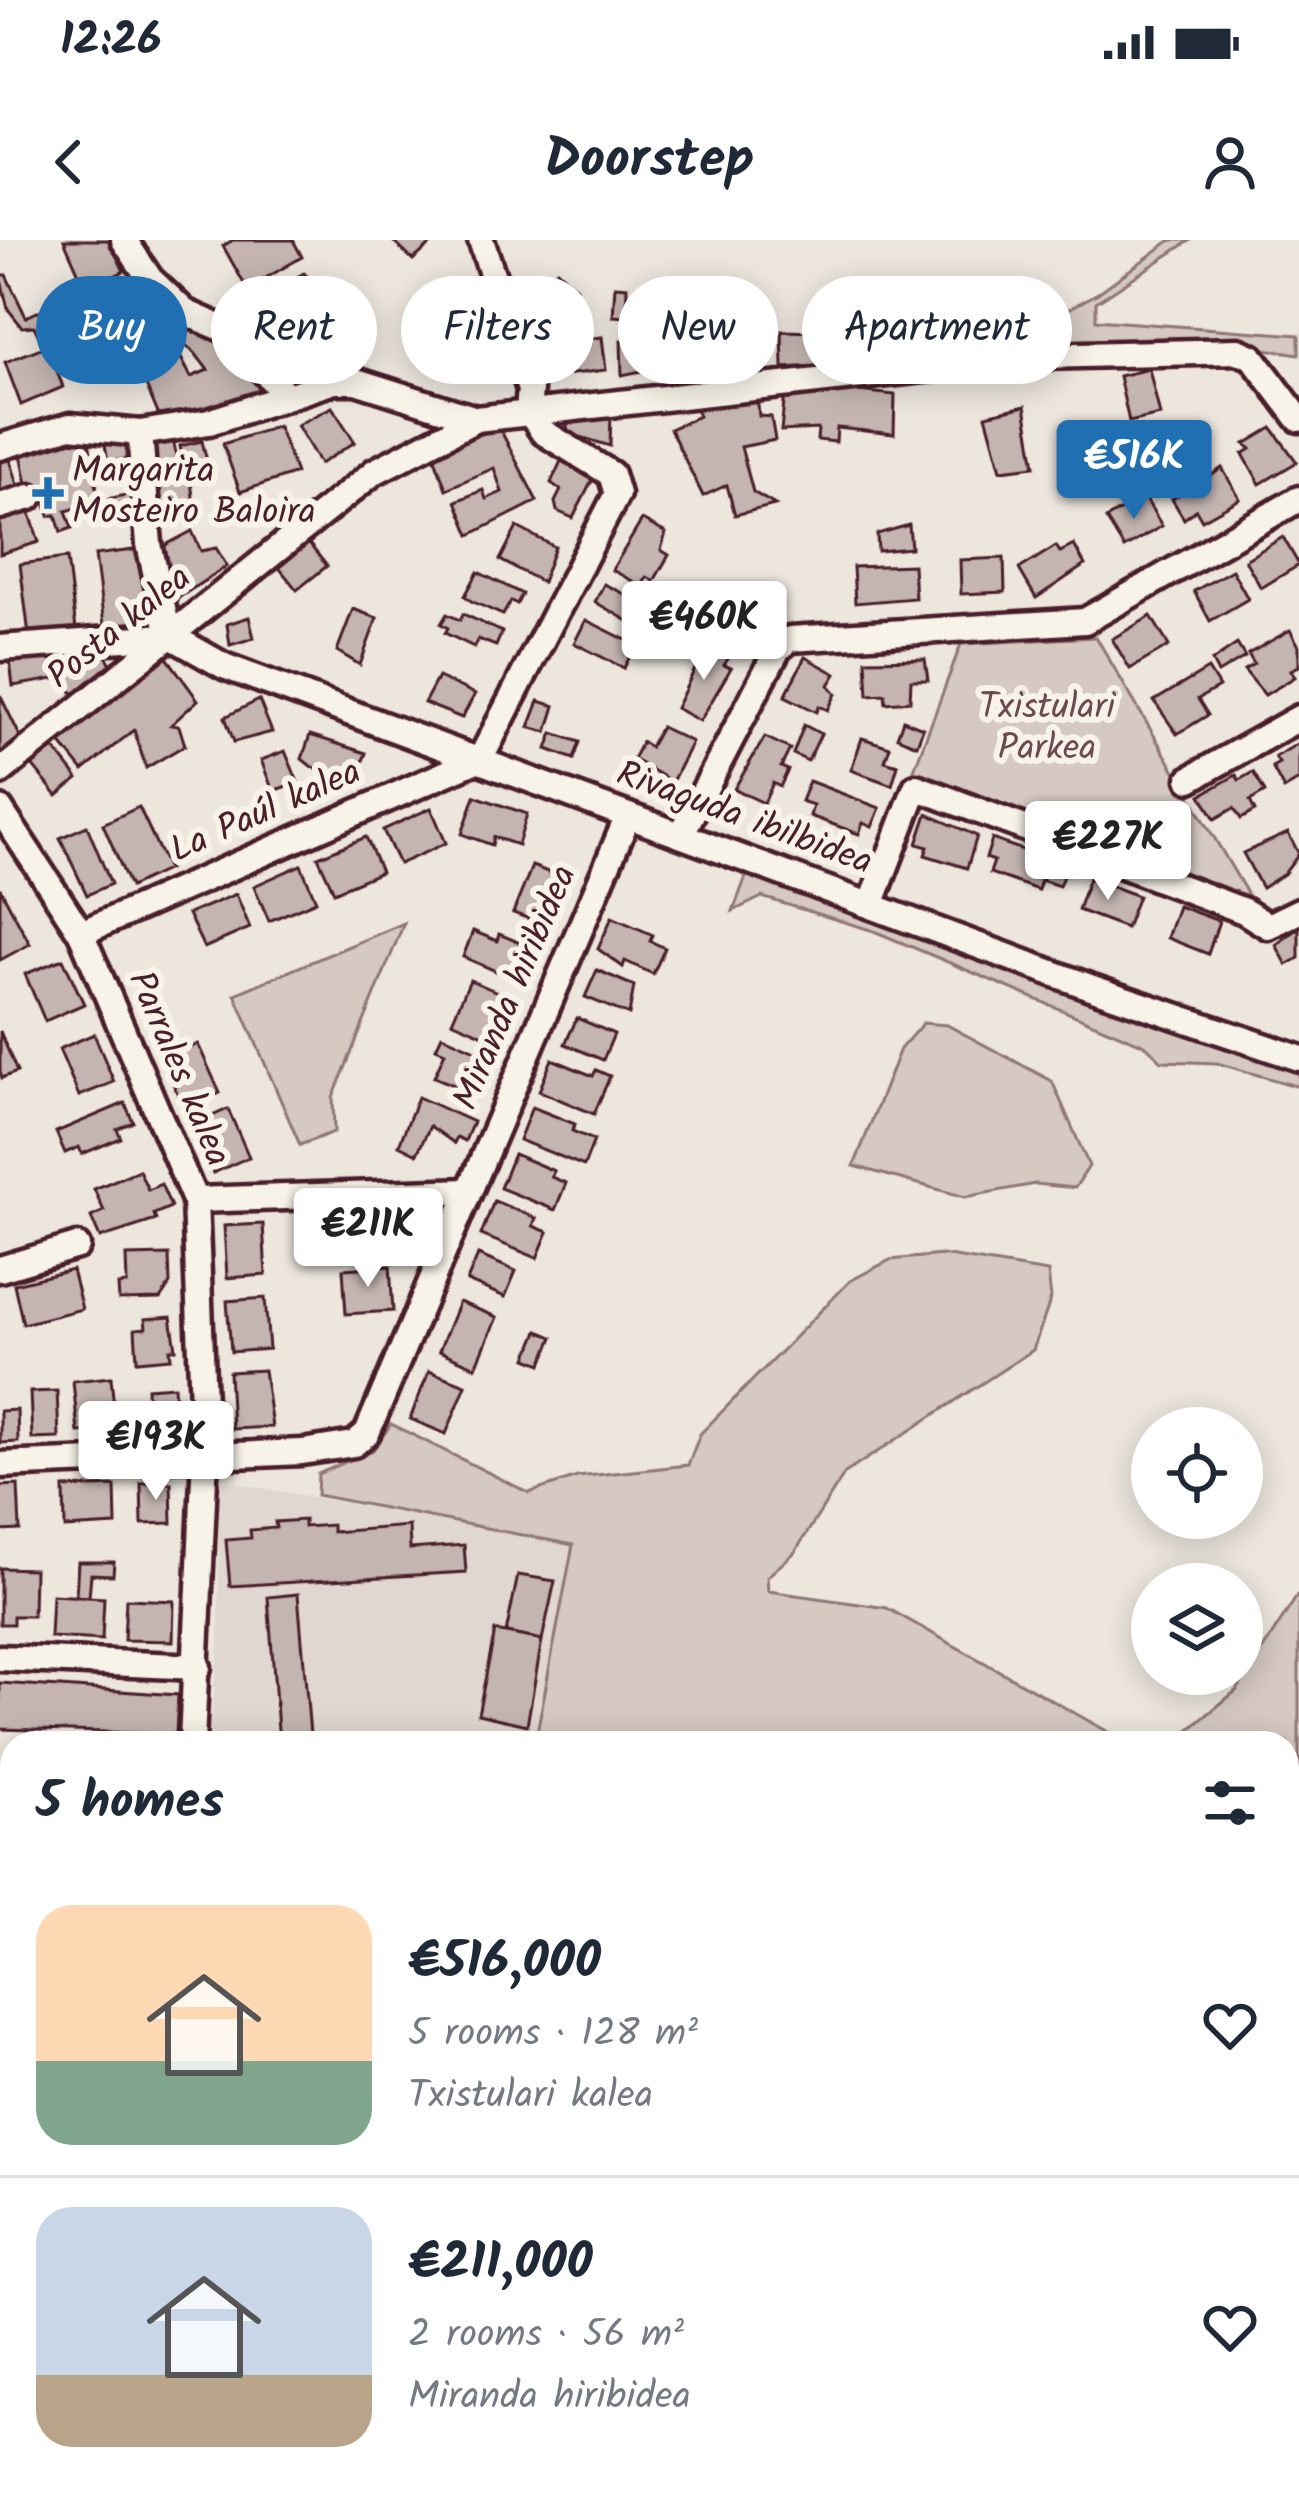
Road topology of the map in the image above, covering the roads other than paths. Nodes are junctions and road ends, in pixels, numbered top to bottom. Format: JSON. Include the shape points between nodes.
{"nodes":[{"id":1,"x":124,"y":240,"type":"edge"},
{"id":2,"x":481,"y":240,"type":"edge"},
{"id":3,"x":284,"y":393,"type":"junction"},
{"id":4,"x":435,"y":405,"type":"junction"},
{"id":5,"x":528,"y":410,"type":"junction"},
{"id":6,"x":476,"y":419,"type":"junction"},
{"id":7,"x":1299,"y":419,"type":"edge"},
{"id":8,"x":140,"y":433,"type":"junction"},
{"id":9,"x":440,"y":436,"type":"junction"},
{"id":10,"x":0,"y":447,"type":"edge"},
{"id":11,"x":30,"y":497,"type":"dead end"},
{"id":12,"x":1299,"y":499,"type":"edge"},
{"id":13,"x":0,"y":506,"type":"edge"},
{"id":14,"x":169,"y":635,"type":"junction"},
{"id":15,"x":0,"y":648,"type":"edge"},
{"id":16,"x":1299,"y":718,"type":"edge"},
{"id":17,"x":481,"y":758,"type":"junction"},
{"id":18,"x":0,"y":772,"type":"edge"},
{"id":19,"x":1190,"y":779,"type":"dead end"},
{"id":20,"x":0,"y":809,"type":"edge"},
{"id":21,"x":628,"y":816,"type":"junction"},
{"id":22,"x":682,"y":835,"type":"junction"},
{"id":23,"x":871,"y":905,"type":"junction"},
{"id":24,"x":1299,"y":911,"type":"edge"},
{"id":25,"x":81,"y":933,"type":"junction"},
{"id":26,"x":1299,"y":1058,"type":"edge"},
{"id":27,"x":469,"y":1191,"type":"junction"},
{"id":28,"x":195,"y":1200,"type":"junction"},
{"id":29,"x":77,"y":1246,"type":"dead end"},
{"id":30,"x":0,"y":1269,"type":"edge"},
{"id":31,"x":205,"y":1455,"type":"junction"},
{"id":32,"x":0,"y":1465,"type":"edge"},
{"id":33,"x":0,"y":1658,"type":"edge"},
{"id":34,"x":198,"y":1667,"type":"junction"},
{"id":35,"x":193,"y":1731,"type":"edge"}],
"edges":[{"from":1,"to":3,"type":"street","via":[[185,312],[226,330]]},
{"from":2,"to":5,"type":"street","via":[[530,390]]},
{"from":3,"to":4,"type":"street","via":[[356,381]]},
{"from":3,"to":8,"type":"street","via":[[209,422]]},
{"from":4,"to":6,"type":"street"},
{"from":4,"to":9,"type":"street"},
{"from":5,"to":6,"type":"street","name":"Posta kalea"},
{"from":5,"to":7,"type":"street","name":"Posta kalea","via":[[1042,356],[1238,351],[1252,357]]},
{"from":5,"to":17,"type":"street","via":[[542,432],[611,475],[617,494]]},
{"from":6,"to":9,"type":"street","name":"Posta kalea"},
{"from":8,"to":10,"type":"street","via":[[70,426]]},
{"from":8,"to":14,"type":"street","via":[[149,544]]},
{"from":9,"to":14,"type":"street","name":"Posta kalea","via":[[374,472]]},
{"from":11,"to":13,"type":"street"},
{"from":12,"to":22,"type":"street","via":[[1085,621],[790,639]]},
{"from":14,"to":15,"type":"street"},
{"from":14,"to":17,"type":"street","name":"Rivaguda ibilbidea","via":[[224,666]]},
{"from":14,"to":18,"type":"street","name":"Posta kalea"},
{"from":16,"to":19,"type":"street"},
{"from":17,"to":21,"type":"street","name":"Rivaguda ibilbidea"},
{"from":17,"to":25,"type":"street","name":"La Paúl kalea"},
{"from":20,"to":25,"type":"street","name":"Parrales kalea"},
{"from":21,"to":22,"type":"street","name":"Rivaguda ibilbidea"},
{"from":21,"to":27,"type":"street","name":"Miranda hiribidea"},
{"from":22,"to":23,"type":"street","name":"Rivaguda ibilbidea"},
{"from":23,"to":24,"type":"street","via":[[916,787],[1244,910],[1268,926]]},
{"from":23,"to":26,"type":"street","name":"Rivaguda ibilbidea"},
{"from":25,"to":28,"type":"street","name":"Parrales kalea"},
{"from":27,"to":28,"type":"street"},
{"from":27,"to":31,"type":"street","name":"Miranda hiribidea","via":[[367,1433],[334,1449]]},
{"from":28,"to":31,"type":"street","name":"Parrales kalea"},
{"from":29,"to":30,"type":"street"},
{"from":31,"to":32,"type":"street","name":"Miranda hiribidea"},
{"from":31,"to":34,"type":"street","name":"Parrales kalea"},
{"from":33,"to":34,"type":"street"},
{"from":34,"to":35,"type":"street","name":"Parrales kalea"}]}
